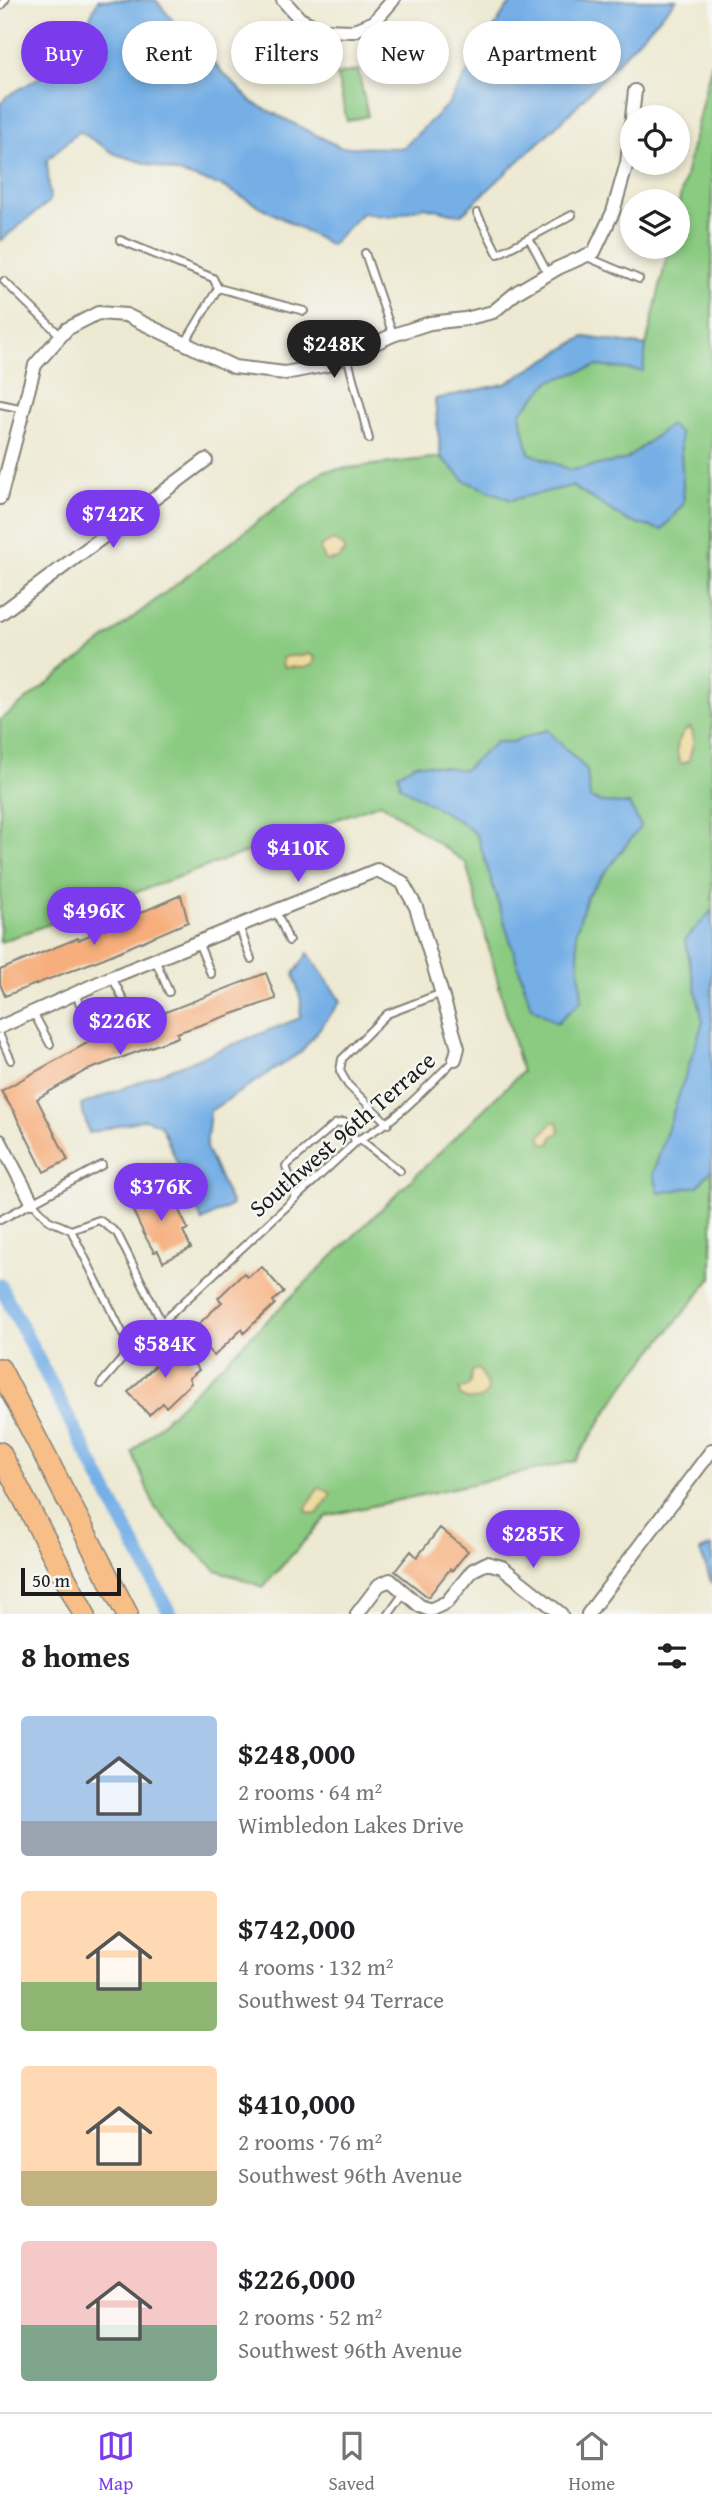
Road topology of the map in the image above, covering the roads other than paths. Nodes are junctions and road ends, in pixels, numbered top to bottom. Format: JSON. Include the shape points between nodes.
{"nodes":[{"id":1,"x":283,"y":0,"type":"edge"},
{"id":2,"x":393,"y":0,"type":"edge"},
{"id":3,"x":635,"y":91,"type":"dead end"},
{"id":4,"x":634,"y":105,"type":"edge"},
{"id":5,"x":624,"y":175,"type":"edge"},
{"id":6,"x":477,"y":213,"type":"dead end"},
{"id":7,"x":572,"y":215,"type":"dead end"},
{"id":8,"x":529,"y":238,"type":"junction"},
{"id":9,"x":120,"y":240,"type":"dead end"},
{"id":10,"x":365,"y":253,"type":"dead end"},
{"id":11,"x":586,"y":256,"type":"junction"},
{"id":12,"x":548,"y":274,"type":"junction"},
{"id":13,"x":639,"y":279,"type":"dead end"},
{"id":14,"x":4,"y":281,"type":"dead end"},
{"id":15,"x":218,"y":288,"type":"junction"},
{"id":16,"x":304,"y":311,"type":"dead end"},
{"id":17,"x":393,"y":335,"type":"junction"},
{"id":18,"x":61,"y":336,"type":"junction"},
{"id":19,"x":184,"y":343,"type":"junction"},
{"id":20,"x":347,"y":355,"type":"junction"},
{"id":21,"x":0,"y":404,"type":"edge"},
{"id":22,"x":24,"y":409,"type":"junction"},
{"id":23,"x":369,"y":439,"type":"dead end"},
{"id":24,"x":206,"y":460,"type":"dead end"},
{"id":25,"x":0,"y":498,"type":"edge"},
{"id":26,"x":0,"y":614,"type":"edge"},
{"id":27,"x":276,"y":911,"type":"junction"},
{"id":28,"x":239,"y":926,"type":"junction"},
{"id":29,"x":289,"y":941,"type":"dead end"},
{"id":30,"x":198,"y":942,"type":"junction"},
{"id":31,"x":155,"y":959,"type":"junction"},
{"id":32,"x":251,"y":959,"type":"dead end"},
{"id":33,"x":211,"y":974,"type":"dead end"},
{"id":34,"x":112,"y":977,"type":"junction"},
{"id":35,"x":75,"y":992,"type":"junction"},
{"id":36,"x":169,"y":992,"type":"dead end"},
{"id":37,"x":442,"y":993,"type":"junction"},
{"id":38,"x":129,"y":1011,"type":"dead end"},
{"id":39,"x":33,"y":1012,"type":"junction"},
{"id":40,"x":88,"y":1025,"type":"dead end"},
{"id":41,"x":0,"y":1027,"type":"edge"},
{"id":42,"x":0,"y":1037,"type":"edge"},
{"id":43,"x":50,"y":1044,"type":"dead end"},
{"id":44,"x":455,"y":1059,"type":"joint"},
{"id":45,"x":11,"y":1060,"type":"dead end"},
{"id":46,"x":388,"y":1124,"type":"junction"},
{"id":47,"x":0,"y":1141,"type":"edge"},
{"id":48,"x":357,"y":1141,"type":"junction"},
{"id":49,"x":102,"y":1165,"type":"dead end"},
{"id":50,"x":400,"y":1171,"type":"dead end"},
{"id":51,"x":296,"y":1198,"type":"junction"},
{"id":52,"x":32,"y":1202,"type":"junction"},
{"id":53,"x":0,"y":1220,"type":"edge"},
{"id":54,"x":71,"y":1230,"type":"junction"},
{"id":55,"x":162,"y":1323,"type":"junction"},
{"id":56,"x":134,"y":1345,"type":"junction"},
{"id":57,"x":0,"y":1369,"type":"edge"},
{"id":58,"x":101,"y":1384,"type":"dead end"},
{"id":59,"x":712,"y":1450,"type":"edge"},
{"id":60,"x":0,"y":1453,"type":"edge"},
{"id":61,"x":405,"y":1593,"type":"junction"},
{"id":62,"x":84,"y":1614,"type":"edge"},
{"id":63,"x":127,"y":1614,"type":"edge"},
{"id":64,"x":357,"y":1614,"type":"edge"},
{"id":65,"x":389,"y":1614,"type":"edge"},
{"id":66,"x":561,"y":1614,"type":"edge"},
{"id":67,"x":588,"y":1614,"type":"edge"}],
"edges":[{"from":1,"to":2,"type":"street","via":[[300,19],[322,30],[353,31],[374,23]]},
{"from":3,"to":4,"type":"street"},
{"from":5,"to":11,"type":"street","via":[[594,253]]},
{"from":6,"to":8,"type":"lane","via":[[498,254]]},
{"from":7,"to":8,"type":"lane"},
{"from":8,"to":12,"type":"lane"},
{"from":9,"to":15,"type":"lane","via":[[213,278]]},
{"from":10,"to":17,"type":"lane"},
{"from":11,"to":12,"type":"street"},
{"from":11,"to":13,"type":"lane"},
{"from":12,"to":17,"type":"street","via":[[493,312],[429,323]]},
{"from":14,"to":18,"type":"lane"},
{"from":15,"to":16,"type":"lane"},
{"from":15,"to":19,"type":"lane"},
{"from":17,"to":20,"type":"street"},
{"from":18,"to":19,"type":"street","via":[[98,313],[126,314]]},
{"from":18,"to":22,"type":"street","via":[[35,365]]},
{"from":19,"to":20,"type":"street","via":[[234,367],[285,373],[327,365]]},
{"from":20,"to":23,"type":"lane"},
{"from":21,"to":22,"type":"lane"},
{"from":22,"to":25,"type":"street"},
{"from":24,"to":26,"type":"street"},
{"from":27,"to":28,"type":"street"},
{"from":27,"to":29,"type":"lane"},
{"from":27,"to":37,"type":"street","via":[[377,870],[402,882],[416,907]]},
{"from":28,"to":30,"type":"street"},
{"from":28,"to":32,"type":"lane"},
{"from":30,"to":31,"type":"street"},
{"from":30,"to":33,"type":"lane"},
{"from":31,"to":34,"type":"street"},
{"from":31,"to":36,"type":"lane"},
{"from":34,"to":35,"type":"street"},
{"from":34,"to":38,"type":"lane"},
{"from":35,"to":39,"type":"street"},
{"from":35,"to":40,"type":"lane"},
{"from":37,"to":44,"type":"street","via":[[458,1048]]},
{"from":37,"to":46,"type":"lane","via":[[387,1014],[342,1059],[340,1071],[348,1085]]},
{"from":39,"to":41,"type":"street"},
{"from":39,"to":43,"type":"lane"},
{"from":42,"to":45,"type":"lane"},
{"from":44,"to":46,"type":"lane","name":"Southwest 96th Terrace"},
{"from":46,"to":48,"type":"lane","name":"Southwest 96th Terrace"},
{"from":47,"to":52,"type":"street"},
{"from":48,"to":50,"type":"lane"},
{"from":48,"to":51,"type":"lane","name":"Southwest 96th Terrace"},
{"from":48,"to":51,"type":"lane","via":[[344,1122],[335,1124],[286,1166]]},
{"from":49,"to":52,"type":"lane"},
{"from":51,"to":55,"type":"lane","name":"Southwest 96th Terrace"},
{"from":52,"to":53,"type":"lane"},
{"from":52,"to":54,"type":"lane","via":[[48,1220]]},
{"from":54,"to":55,"type":"lane","via":[[99,1220],[117,1233]]},
{"from":54,"to":56,"type":"lane","via":[[125,1338]]},
{"from":55,"to":56,"type":"lane","name":"Southwest 96th Terrace"},
{"from":56,"to":58,"type":"lane","name":"Southwest 96th Terrace"},
{"from":57,"to":63,"type":"main road"},
{"from":59,"to":67,"type":"street"},
{"from":60,"to":62,"type":"main road"},
{"from":61,"to":64,"type":"street","via":[[390,1580],[379,1585]]},
{"from":61,"to":65,"type":"lane"},
{"from":61,"to":66,"type":"street","via":[[430,1610],[447,1602],[473,1570],[487,1563],[502,1567]]}]}
